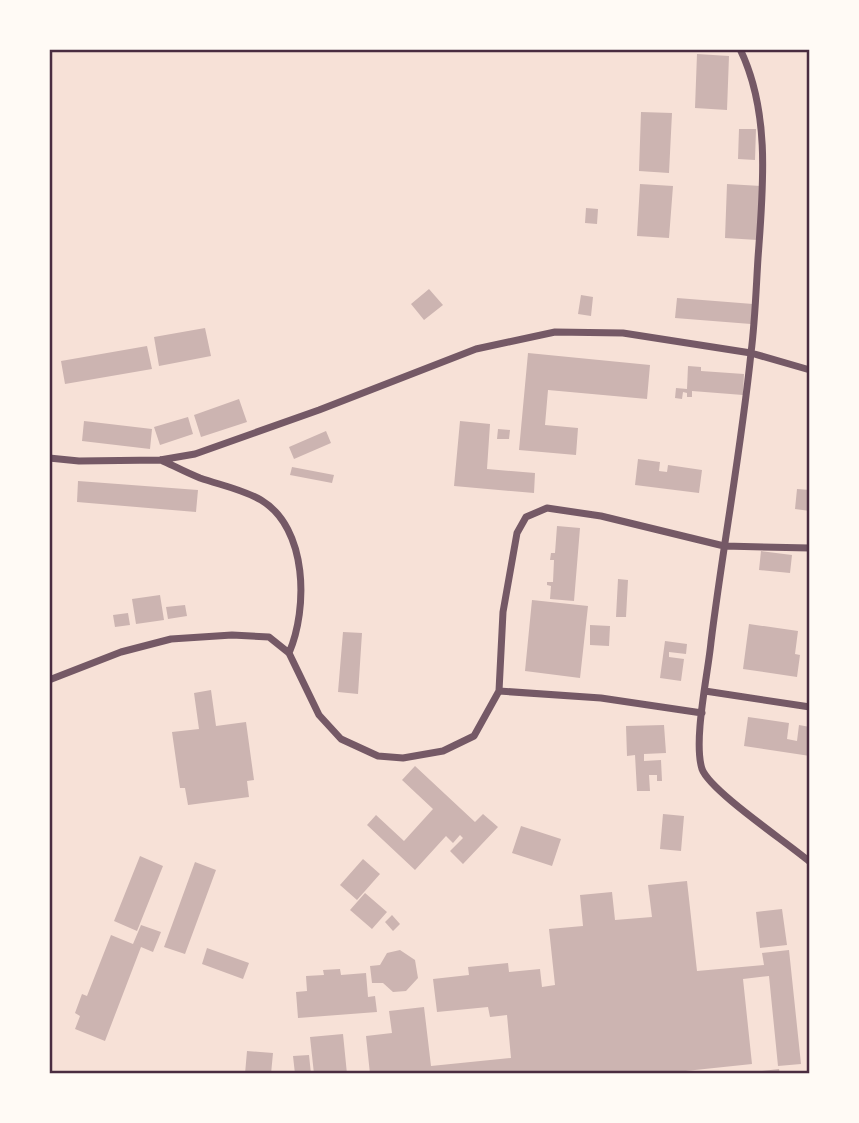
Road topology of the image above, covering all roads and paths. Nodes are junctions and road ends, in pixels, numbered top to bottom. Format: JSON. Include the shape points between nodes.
{"nodes":[{"id":1,"x":740,"y":49,"type":"edge"},
{"id":2,"x":751,"y":353,"type":"junction"},
{"id":3,"x":810,"y":370,"type":"edge"},
{"id":4,"x":49,"y":458,"type":"edge"},
{"id":5,"x":160,"y":460,"type":"junction"},
{"id":6,"x":724,"y":546,"type":"junction"},
{"id":7,"x":810,"y":548,"type":"edge"},
{"id":8,"x":289,"y":653,"type":"junction"},
{"id":9,"x":49,"y":680,"type":"edge"},
{"id":10,"x":499,"y":691,"type":"junction"},
{"id":11,"x":705,"y":691,"type":"junction"},
{"id":12,"x":810,"y":707,"type":"edge"},
{"id":13,"x":702,"y":713,"type":"junction"},
{"id":14,"x":810,"y":862,"type":"edge"}],
"edges":[{"from":1,"to":2,"type":"street","via":[[757,98],[762,145]]},
{"from":2,"to":3,"type":"street"},
{"from":2,"to":5,"type":"street","via":[[623,333],[537,334],[476,349],[220,447]]},
{"from":2,"to":6,"type":"street"},
{"from":4,"to":5,"type":"street"},
{"from":5,"to":8,"type":"street","via":[[239,490],[276,513],[291,537],[302,597],[299,626]]},
{"from":6,"to":7,"type":"street"},
{"from":6,"to":10,"type":"street","via":[[601,516],[547,508],[526,516],[517,533],[503,612]]},
{"from":6,"to":11,"type":"street"},
{"from":8,"to":9,"type":"street","via":[[269,637],[171,639],[121,652]]},
{"from":8,"to":10,"type":"street","via":[[319,715],[341,739],[378,755],[403,758],[443,751],[474,736]]},
{"from":10,"to":13,"type":"street","via":[[601,698]]},
{"from":11,"to":12,"type":"street"},
{"from":11,"to":13,"type":"street"},
{"from":13,"to":14,"type":"street","via":[[703,771],[721,792]]}]}
